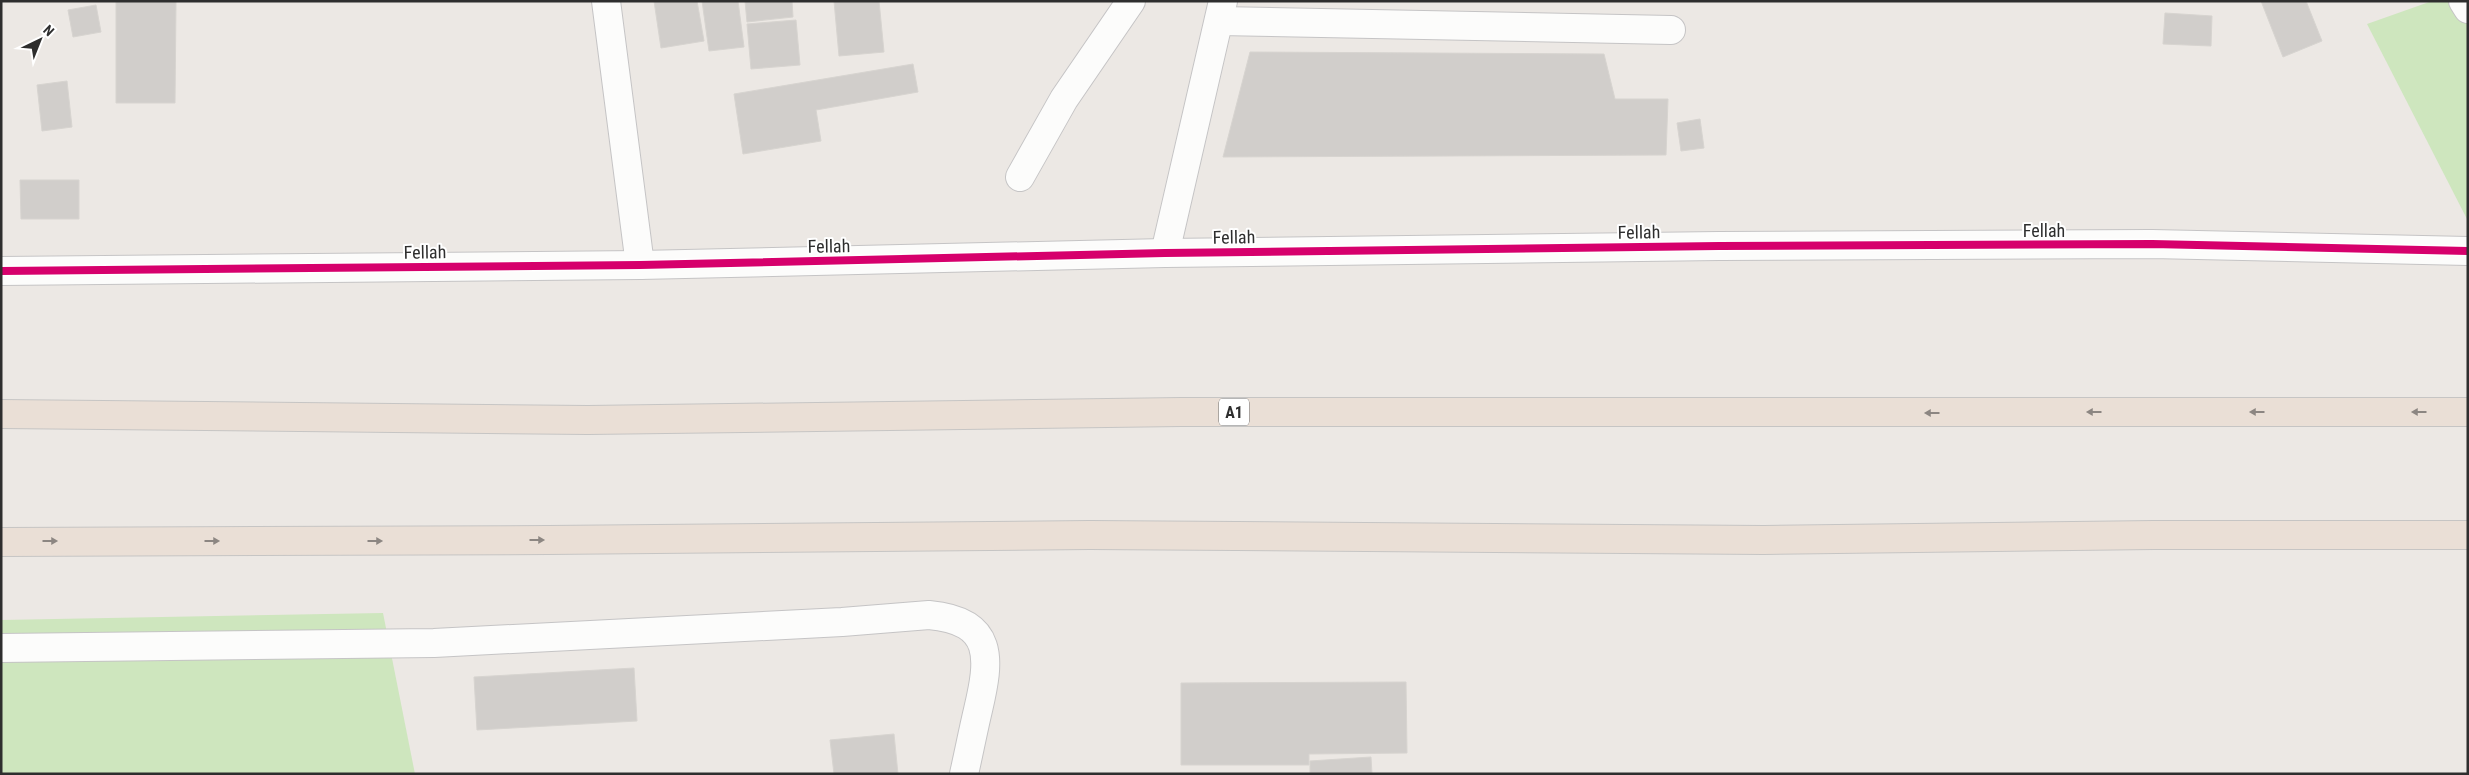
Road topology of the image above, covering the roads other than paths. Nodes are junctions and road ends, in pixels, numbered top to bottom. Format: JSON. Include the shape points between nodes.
{"nodes":[{"id":1,"x":606,"y":1,"type":"edge"},
{"id":2,"x":1131,"y":1,"type":"edge"},
{"id":3,"x":2463,"y":1,"type":"edge"},
{"id":4,"x":2468,"y":9,"type":"edge"},
{"id":5,"x":1221,"y":11,"type":"edge"},
{"id":6,"x":1671,"y":30,"type":"dead end"},
{"id":7,"x":1020,"y":177,"type":"dead end"},
{"id":8,"x":2468,"y":251,"type":"edge"},
{"id":9,"x":1165,"y":253,"type":"junction"},
{"id":10,"x":640,"y":266,"type":"junction"},
{"id":11,"x":1,"y":271,"type":"edge"},
{"id":12,"x":2468,"y":412,"type":"edge"},
{"id":13,"x":1,"y":414,"type":"edge"},
{"id":14,"x":2468,"y":535,"type":"edge"},
{"id":15,"x":1,"y":542,"type":"edge"},
{"id":16,"x":1,"y":648,"type":"edge"},
{"id":17,"x":964,"y":774,"type":"edge"}],
"edges":[{"from":1,"to":10,"type":"street"},
{"from":2,"to":7,"type":"street","via":[[1064,99]]},
{"from":3,"to":4,"type":"street"},
{"from":5,"to":6,"type":"street"},
{"from":5,"to":9,"type":"street"},
{"from":8,"to":9,"type":"street","name":"Fellah","via":[[2132,244]]},
{"from":9,"to":10,"type":"street","name":"Fellah"},
{"from":10,"to":11,"type":"street","name":"Fellah"},
{"from":12,"to":13,"type":"highway","number":"A1","one_way":true,"via":[[1181,412],[588,420]]},
{"from":15,"to":14,"type":"highway","one_way":true,"via":[[1090,534],[1754,540]]},
{"from":16,"to":17,"type":"street","via":[[434,643],[943,616],[969,628],[980,639],[986,655],[987,672]]}]}
